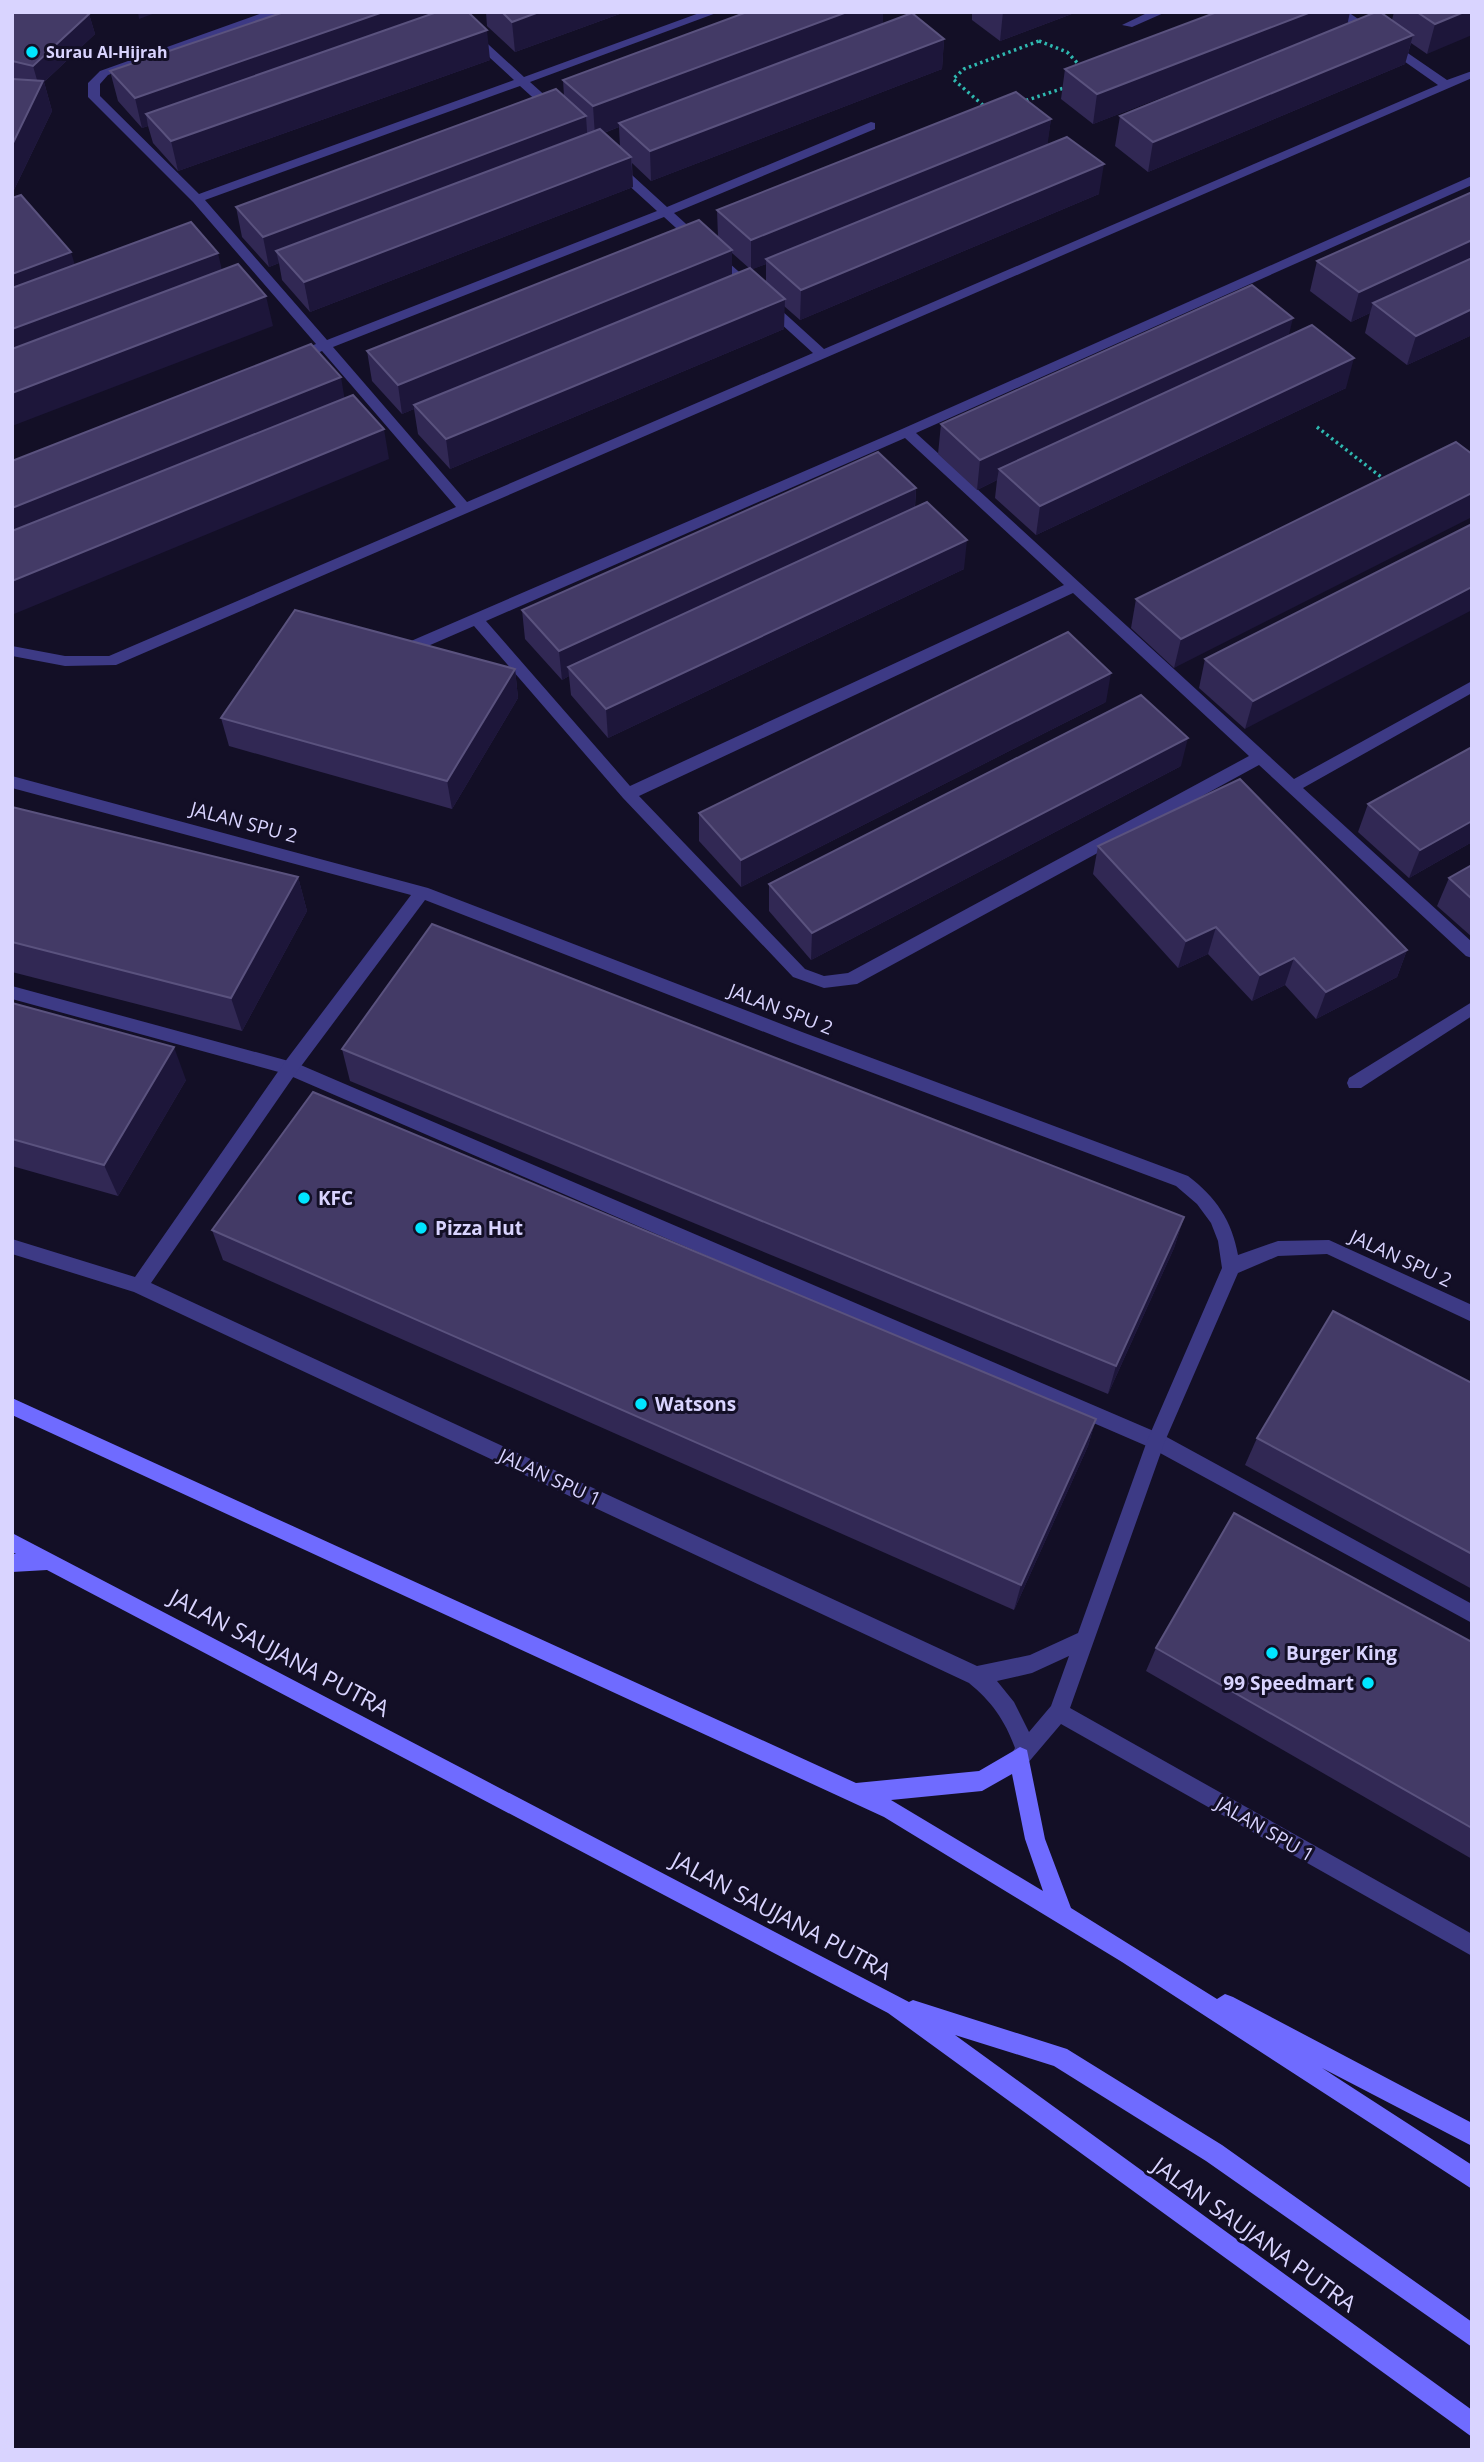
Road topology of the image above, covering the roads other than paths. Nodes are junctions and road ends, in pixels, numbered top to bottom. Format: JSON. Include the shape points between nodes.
{"nodes":[{"id":1,"x":277,"y":12,"type":"edge"},
{"id":2,"x":446,"y":12,"type":"edge"},
{"id":3,"x":713,"y":12,"type":"edge"},
{"id":4,"x":1160,"y":12,"type":"edge"},
{"id":5,"x":1340,"y":12,"type":"edge"},
{"id":6,"x":1128,"y":24,"type":"dead end"},
{"id":7,"x":1472,"y":74,"type":"edge"},
{"id":8,"x":523,"y":82,"type":"junction"},
{"id":9,"x":1446,"y":85,"type":"junction"},
{"id":10,"x":564,"y":120,"type":"edge"},
{"id":11,"x":871,"y":126,"type":"dead end"},
{"id":12,"x":604,"y":156,"type":"edge"},
{"id":13,"x":1472,"y":180,"type":"edge"},
{"id":14,"x":197,"y":199,"type":"junction"},
{"id":15,"x":665,"y":212,"type":"junction"},
{"id":16,"x":324,"y":346,"type":"junction"},
{"id":17,"x":822,"y":354,"type":"junction"},
{"id":18,"x":285,"y":361,"type":"edge"},
{"id":19,"x":907,"y":432,"type":"junction"},
{"id":20,"x":465,"y":508,"type":"junction"},
{"id":21,"x":1072,"y":587,"type":"junction"},
{"id":22,"x":477,"y":620,"type":"junction"},
{"id":23,"x":416,"y":645,"type":"edge"},
{"id":24,"x":12,"y":652,"type":"edge"},
{"id":25,"x":1472,"y":686,"type":"edge"},
{"id":26,"x":1260,"y":757,"type":"junction"},
{"id":27,"x":12,"y":782,"type":"edge"},
{"id":28,"x":1292,"y":787,"type":"junction"},
{"id":29,"x":628,"y":794,"type":"junction"},
{"id":30,"x":422,"y":892,"type":"junction"},
{"id":31,"x":1472,"y":952,"type":"edge"},
{"id":32,"x":12,"y":992,"type":"edge"},
{"id":33,"x":1472,"y":1008,"type":"edge"},
{"id":34,"x":290,"y":1068,"type":"junction"},
{"id":35,"x":1355,"y":1083,"type":"dead end"},
{"id":36,"x":12,"y":1246,"type":"edge"},
{"id":37,"x":1231,"y":1268,"type":"junction"},
{"id":38,"x":139,"y":1286,"type":"junction"},
{"id":39,"x":1472,"y":1314,"type":"edge"},
{"id":40,"x":12,"y":1406,"type":"edge"},
{"id":41,"x":1156,"y":1441,"type":"junction"},
{"id":42,"x":12,"y":1542,"type":"edge"},
{"id":43,"x":52,"y":1561,"type":"junction"},
{"id":44,"x":12,"y":1563,"type":"edge"},
{"id":45,"x":1472,"y":1614,"type":"edge"},
{"id":46,"x":1084,"y":1639,"type":"junction"},
{"id":47,"x":976,"y":1676,"type":"junction"},
{"id":48,"x":1059,"y":1712,"type":"junction"},
{"id":49,"x":1023,"y":1754,"type":"junction"},
{"id":50,"x":854,"y":1793,"type":"junction"},
{"id":51,"x":1064,"y":1916,"type":"junction"},
{"id":52,"x":1472,"y":1946,"type":"edge"},
{"id":53,"x":1129,"y":1955,"type":"junction"},
{"id":54,"x":896,"y":2005,"type":"junction"},
{"id":55,"x":1472,"y":2135,"type":"edge"},
{"id":56,"x":1472,"y":2178,"type":"edge"},
{"id":57,"x":1472,"y":2336,"type":"edge"},
{"id":58,"x":1472,"y":2425,"type":"edge"}],
"edges":[{"from":1,"to":14,"type":"street","via":[[104,73],[94,83],[94,97]]},
{"from":2,"to":8,"type":"street"},
{"from":3,"to":8,"type":"street"},
{"from":4,"to":6,"type":"street"},
{"from":5,"to":9,"type":"street"},
{"from":7,"to":9,"type":"street"},
{"from":8,"to":10,"type":"street"},
{"from":8,"to":14,"type":"street"},
{"from":9,"to":17,"type":"street"},
{"from":11,"to":15,"type":"street"},
{"from":12,"to":15,"type":"street"},
{"from":13,"to":19,"type":"street"},
{"from":14,"to":16,"type":"street"},
{"from":15,"to":16,"type":"street"},
{"from":15,"to":17,"type":"street"},
{"from":16,"to":18,"type":"street"},
{"from":16,"to":20,"type":"street"},
{"from":17,"to":20,"type":"street"},
{"from":19,"to":21,"type":"street"},
{"from":19,"to":22,"type":"street"},
{"from":20,"to":24,"type":"street","via":[[111,661],[65,661]]},
{"from":21,"to":26,"type":"street"},
{"from":21,"to":29,"type":"street"},
{"from":22,"to":23,"type":"street"},
{"from":22,"to":29,"type":"street","name":"JALAN SPU 2"},
{"from":25,"to":28,"type":"street"},
{"from":26,"to":28,"type":"street"},
{"from":26,"to":29,"type":"street","name":"JALAN SPU 2","via":[[851,979],[824,982],[799,973]]},
{"from":27,"to":30,"type":"street","name":"JALAN SPU 2"},
{"from":28,"to":31,"type":"street"},
{"from":30,"to":34,"type":"street"},
{"from":30,"to":37,"type":"street","name":"JALAN SPU 2","via":[[1182,1181],[1204,1196],[1229,1241]]},
{"from":32,"to":34,"type":"street"},
{"from":33,"to":35,"type":"street"},
{"from":34,"to":38,"type":"street"},
{"from":34,"to":41,"type":"street"},
{"from":36,"to":38,"type":"street","name":"JALAN SPU 1"},
{"from":37,"to":39,"type":"street","name":"JALAN SPU 2","via":[[1256,1253],[1307,1245],[1329,1247]]},
{"from":37,"to":41,"type":"street"},
{"from":38,"to":47,"type":"street","name":"JALAN SPU 1"},
{"from":40,"to":50,"type":"main road"},
{"from":41,"to":45,"type":"street"},
{"from":41,"to":46,"type":"street"},
{"from":42,"to":43,"type":"main road","name":"JALAN SAUJANA PUTRA"},
{"from":43,"to":44,"type":"main road"},
{"from":43,"to":54,"type":"main road","name":"JALAN SAUJANA PUTRA"},
{"from":46,"to":47,"type":"street","via":[[1032,1664]]},
{"from":46,"to":48,"type":"street"},
{"from":47,"to":49,"type":"street","name":"JALAN SPU 1","via":[[1012,1713]]},
{"from":48,"to":49,"type":"street"},
{"from":48,"to":52,"type":"street","name":"JALAN SPU 1"},
{"from":49,"to":50,"type":"main road","via":[[982,1781]]},
{"from":49,"to":51,"type":"main road","via":[[1024,1802],[1035,1849]]},
{"from":50,"to":51,"type":"main road","via":[[891,1810]]},
{"from":51,"to":53,"type":"main road"},
{"from":53,"to":55,"type":"main road"},
{"from":53,"to":56,"type":"main road"},
{"from":54,"to":57,"type":"main road","via":[[1059,2057],[1214,2152]]},
{"from":54,"to":58,"type":"main road","name":"JALAN SAUJANA PUTRA"}]}
